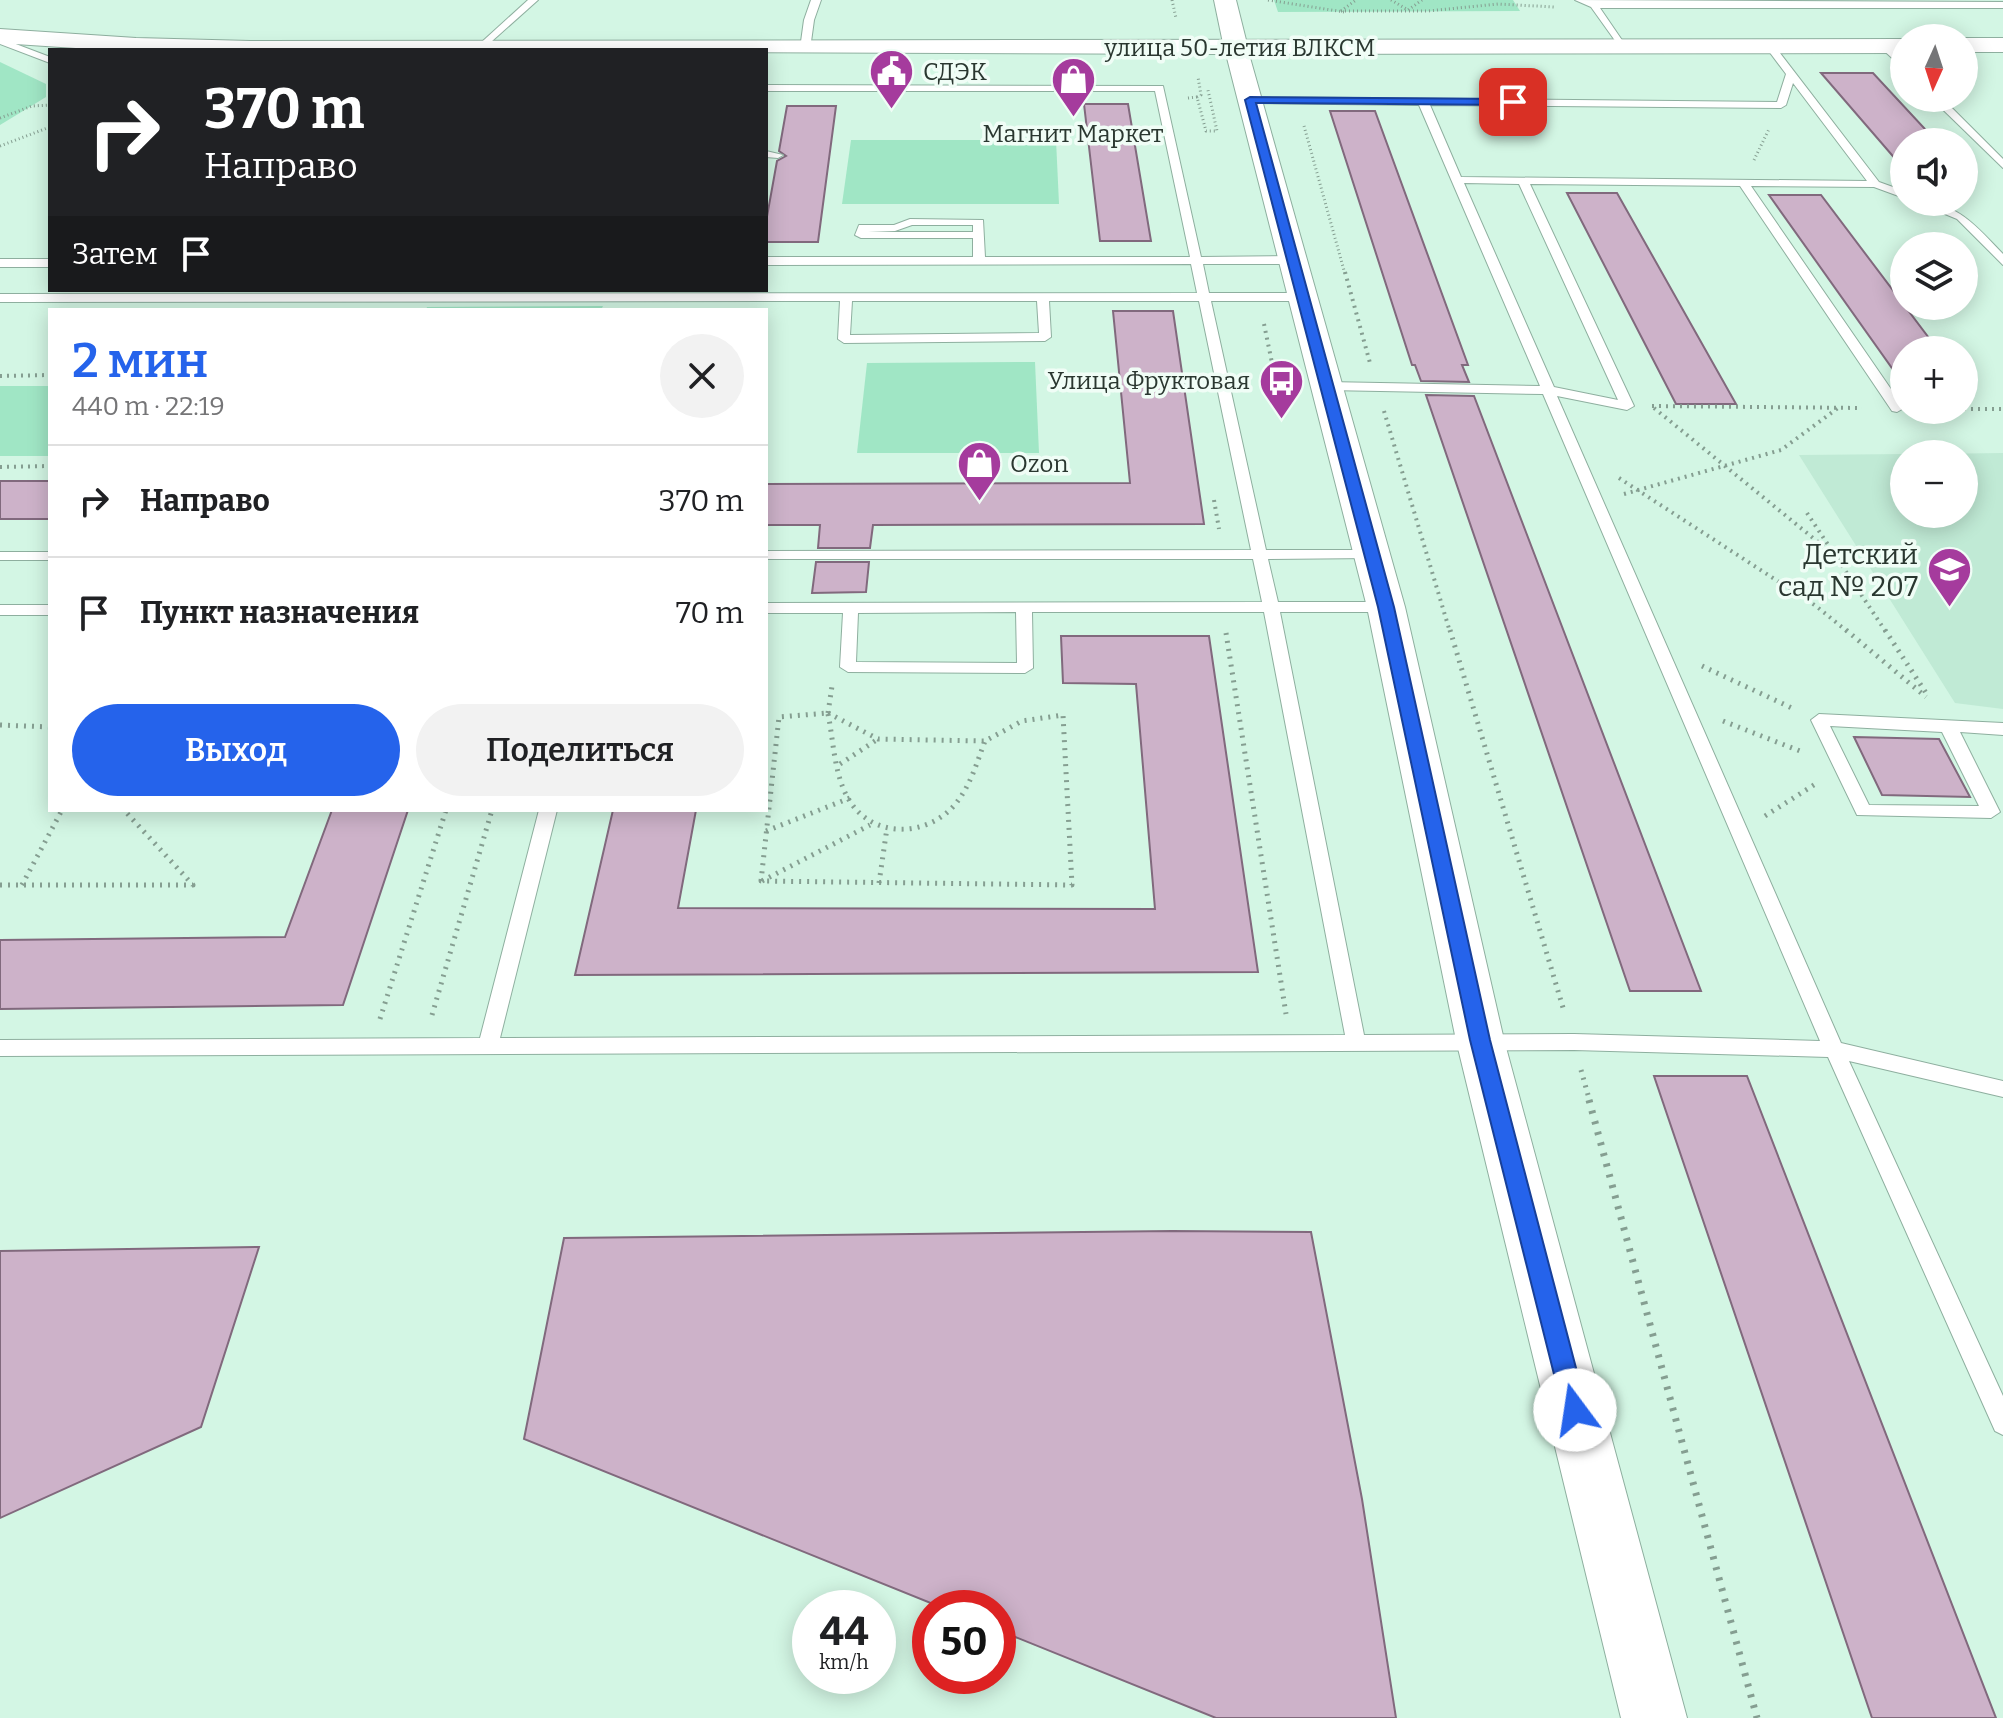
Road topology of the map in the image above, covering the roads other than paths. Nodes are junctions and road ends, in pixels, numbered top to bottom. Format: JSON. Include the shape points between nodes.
{"nodes":[{"id":1,"x":533,"y":0,"type":"edge"},
{"id":2,"x":816,"y":0,"type":"edge"},
{"id":3,"x":1225,"y":0,"type":"edge"},
{"id":4,"x":1580,"y":0,"type":"edge"},
{"id":5,"x":2003,"y":5,"type":"edge"},
{"id":6,"x":1595,"y":7,"type":"junction"},
{"id":7,"x":0,"y":38,"type":"edge"},
{"id":8,"x":1890,"y":45,"type":"edge"},
{"id":9,"x":1978,"y":45,"type":"edge"},
{"id":10,"x":2003,"y":45,"type":"edge"},
{"id":11,"x":1621,"y":46,"type":"junction"},
{"id":12,"x":1770,"y":46,"type":"junction"},
{"id":13,"x":250,"y":48,"type":"edge"},
{"id":14,"x":478,"y":48,"type":"edge"},
{"id":15,"x":1236,"y":48,"type":"junction"},
{"id":16,"x":768,"y":49,"type":"edge"},
{"id":17,"x":805,"y":49,"type":"junction"},
{"id":18,"x":48,"y":59,"type":"edge"},
{"id":19,"x":1792,"y":72,"type":"junction"},
{"id":20,"x":768,"y":88,"type":"edge"},
{"id":21,"x":1250,"y":100,"type":"junction"},
{"id":22,"x":1423,"y":101,"type":"junction"},
{"id":23,"x":1950,"y":112,"type":"edge"},
{"id":24,"x":2003,"y":165,"type":"edge"},
{"id":25,"x":1458,"y":180,"type":"junction"},
{"id":26,"x":1523,"y":181,"type":"junction"},
{"id":27,"x":1743,"y":182,"type":"junction"},
{"id":28,"x":1875,"y":184,"type":"junction"},
{"id":29,"x":1890,"y":190,"type":"edge"},
{"id":30,"x":1958,"y":216,"type":"edge"},
{"id":31,"x":979,"y":235,"type":"junction"},
{"id":32,"x":1196,"y":259,"type":"junction"},
{"id":33,"x":979,"y":260,"type":"junction"},
{"id":34,"x":768,"y":261,"type":"edge"},
{"id":35,"x":2003,"y":261,"type":"edge"},
{"id":36,"x":0,"y":263,"type":"edge"},
{"id":37,"x":48,"y":263,"type":"edge"},
{"id":38,"x":1298,"y":278,"type":"junction"},
{"id":39,"x":1043,"y":297,"type":"junction"},
{"id":40,"x":1203,"y":297,"type":"junction"},
{"id":41,"x":0,"y":298,"type":"edge"},
{"id":42,"x":846,"y":298,"type":"junction"},
{"id":43,"x":677,"y":299,"type":"edge"},
{"id":44,"x":197,"y":304,"type":"edge"},
{"id":45,"x":392,"y":304,"type":"edge"},
{"id":46,"x":1327,"y":386,"type":"junction"},
{"id":47,"x":1549,"y":390,"type":"junction"},
{"id":48,"x":1890,"y":398,"type":"edge"},
{"id":49,"x":1259,"y":554,"type":"junction"},
{"id":50,"x":1372,"y":554,"type":"junction"},
{"id":51,"x":768,"y":555,"type":"edge"},
{"id":52,"x":0,"y":556,"type":"edge"},
{"id":53,"x":48,"y":556,"type":"edge"},
{"id":54,"x":1271,"y":607,"type":"junction"},
{"id":55,"x":1386,"y":607,"type":"junction"},
{"id":56,"x":768,"y":608,"type":"edge"},
{"id":57,"x":851,"y":608,"type":"junction"},
{"id":58,"x":1024,"y":608,"type":"junction"},
{"id":59,"x":0,"y":610,"type":"edge"},
{"id":60,"x":48,"y":610,"type":"edge"},
{"id":61,"x":1948,"y":726,"type":"junction"},
{"id":62,"x":2003,"y":729,"type":"edge"},
{"id":63,"x":547,"y":812,"type":"edge"},
{"id":64,"x":1480,"y":1040,"type":"junction"},
{"id":65,"x":1356,"y":1042,"type":"junction"},
{"id":66,"x":488,"y":1046,"type":"junction"},
{"id":67,"x":0,"y":1048,"type":"edge"},
{"id":68,"x":1834,"y":1049,"type":"junction"},
{"id":69,"x":2003,"y":1089,"type":"edge"},
{"id":70,"x":2003,"y":1423,"type":"edge"},
{"id":71,"x":1654,"y":1718,"type":"edge"}],
"edges":[{"from":1,"to":14,"type":"lane"},
{"from":2,"to":17,"type":"lane"},
{"from":3,"to":15,"type":"main road"},
{"from":4,"to":6,"type":"lane"},
{"from":5,"to":6,"type":"lane"},
{"from":6,"to":11,"type":"lane"},
{"from":7,"to":13,"type":"main road","name":"улица 50-летия ВЛКСМ"},
{"from":7,"to":18,"type":"lane"},
{"from":8,"to":12,"type":"main road","name":"улица 50-летия ВЛКСМ"},
{"from":9,"to":10,"type":"main road"},
{"from":11,"to":12,"type":"main road","name":"улица 50-летия ВЛКСМ"},
{"from":11,"to":15,"type":"main road","name":"улица 50-летия ВЛКСМ"},
{"from":12,"to":19,"type":"lane"},
{"from":15,"to":17,"type":"main road","name":"улица 50-летия ВЛКСМ"},
{"from":15,"to":21,"type":"main road"},
{"from":16,"to":17,"type":"main road","name":"улица 50-летия ВЛКСМ"},
{"from":19,"to":22,"type":"lane","via":[[1781,105]]},
{"from":19,"to":28,"type":"lane"},
{"from":20,"to":32,"type":"lane","via":[[1159,88]]},
{"from":21,"to":22,"type":"lane"},
{"from":21,"to":38,"type":"main road"},
{"from":22,"to":25,"type":"lane"},
{"from":23,"to":24,"type":"lane"},
{"from":25,"to":26,"type":"lane"},
{"from":25,"to":47,"type":"lane"},
{"from":26,"to":27,"type":"lane"},
{"from":26,"to":47,"type":"lane","via":[[1627,406]]},
{"from":27,"to":28,"type":"lane"},
{"from":27,"to":48,"type":"lane"},
{"from":28,"to":29,"type":"lane"},
{"from":30,"to":35,"type":"lane"},
{"from":31,"to":31,"type":"lane","via":[[979,222],[863,227],[861,235]]},
{"from":31,"to":33,"type":"lane"},
{"from":32,"to":33,"type":"lane"},
{"from":32,"to":38,"type":"lane"},
{"from":32,"to":40,"type":"lane"},
{"from":33,"to":34,"type":"lane"},
{"from":36,"to":37,"type":"lane"},
{"from":38,"to":40,"type":"lane"},
{"from":38,"to":46,"type":"main road"},
{"from":39,"to":40,"type":"lane"},
{"from":39,"to":42,"type":"lane"},
{"from":39,"to":42,"type":"lane","via":[[1045,337],[844,339]]},
{"from":40,"to":49,"type":"lane"},
{"from":41,"to":44,"type":"lane"},
{"from":42,"to":43,"type":"lane"},
{"from":43,"to":45,"type":"lane"},
{"from":44,"to":45,"type":"lane"},
{"from":46,"to":47,"type":"lane"},
{"from":46,"to":50,"type":"main road"},
{"from":47,"to":68,"type":"lane"},
{"from":49,"to":50,"type":"lane"},
{"from":49,"to":51,"type":"lane"},
{"from":49,"to":54,"type":"lane"},
{"from":50,"to":55,"type":"main road"},
{"from":52,"to":53,"type":"lane"},
{"from":54,"to":55,"type":"lane"},
{"from":54,"to":58,"type":"lane"},
{"from":54,"to":65,"type":"lane"},
{"from":55,"to":64,"type":"main road"},
{"from":56,"to":57,"type":"lane"},
{"from":57,"to":58,"type":"lane"},
{"from":57,"to":58,"type":"lane","via":[[848,667],[1025,668]]},
{"from":59,"to":60,"type":"lane"},
{"from":61,"to":61,"type":"lane","via":[[1819,720],[1863,811],[1991,812]]},
{"from":61,"to":62,"type":"lane"},
{"from":63,"to":66,"type":"lane"},
{"from":64,"to":65,"type":"lane"},
{"from":64,"to":68,"type":"lane"},
{"from":64,"to":71,"type":"main road"},
{"from":65,"to":66,"type":"lane"},
{"from":66,"to":67,"type":"lane"},
{"from":68,"to":69,"type":"lane"},
{"from":68,"to":70,"type":"lane"}]}
